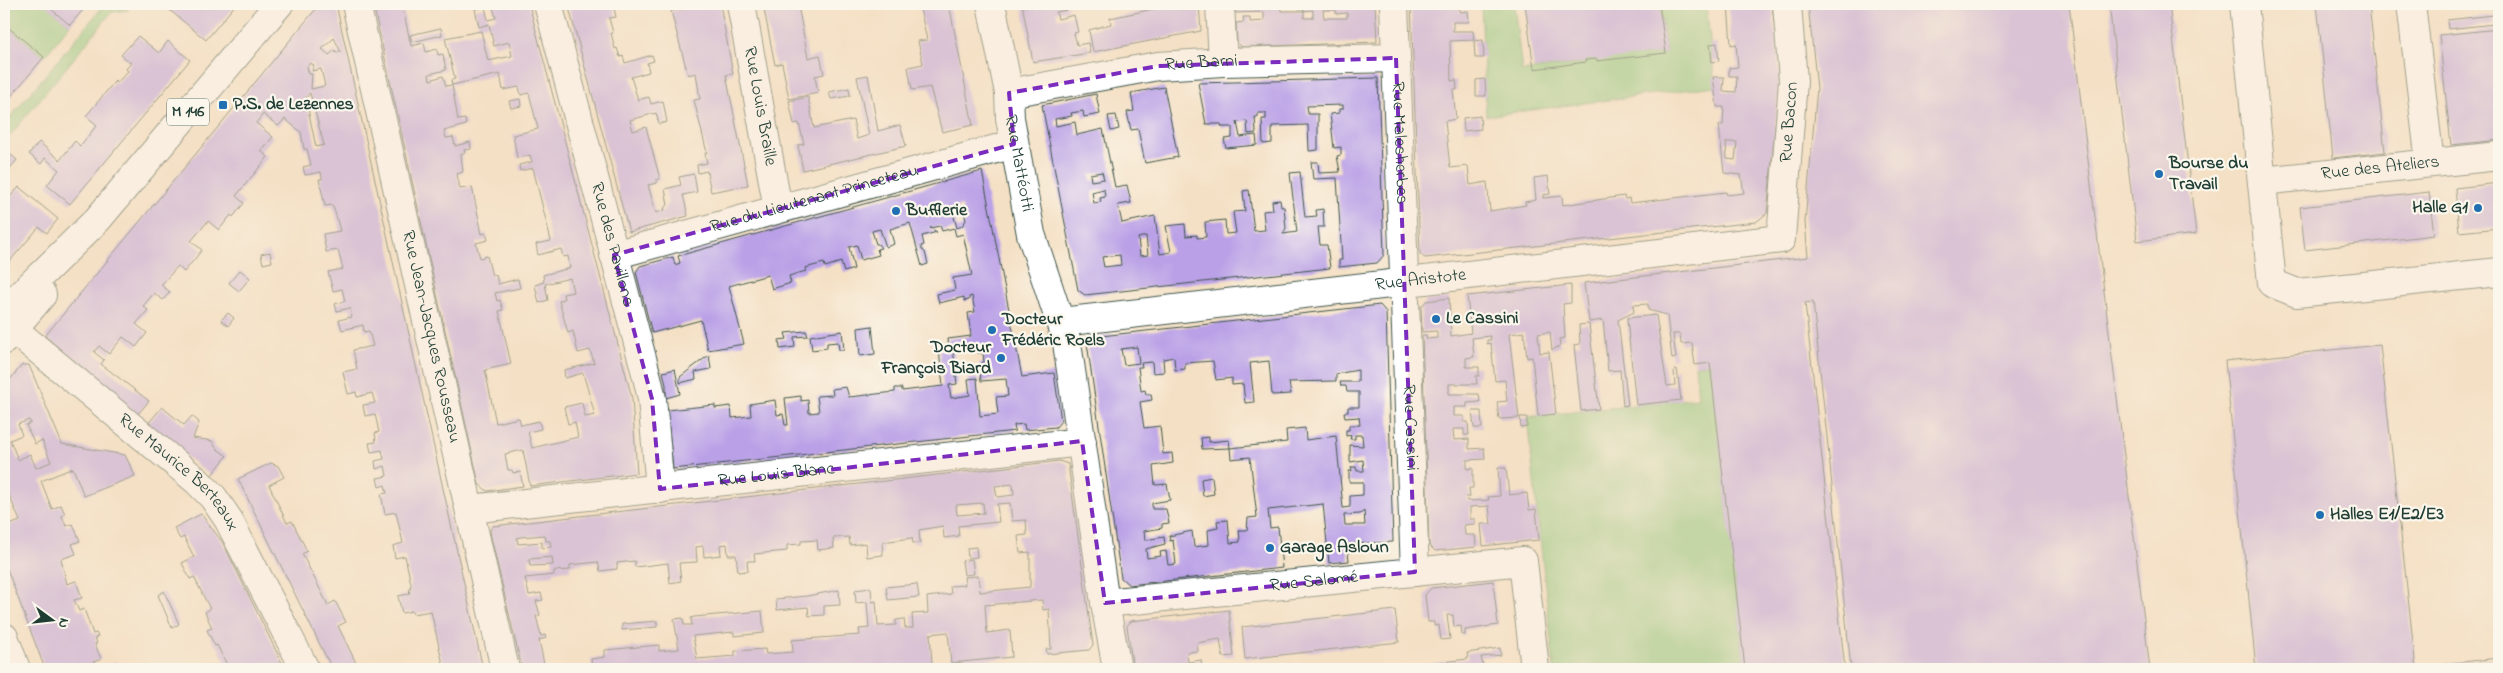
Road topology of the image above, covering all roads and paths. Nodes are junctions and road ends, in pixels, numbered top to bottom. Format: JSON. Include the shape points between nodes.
{"nodes":[{"id":1,"x":279,"y":4,"type":"edge"},
{"id":2,"x":356,"y":4,"type":"edge"},
{"id":3,"x":548,"y":4,"type":"edge"},
{"id":4,"x":741,"y":4,"type":"edge"},
{"id":5,"x":991,"y":4,"type":"edge"},
{"id":6,"x":1220,"y":4,"type":"edge"},
{"id":7,"x":1394,"y":4,"type":"edge"},
{"id":8,"x":1787,"y":4,"type":"edge"},
{"id":9,"x":2244,"y":4,"type":"edge"},
{"id":10,"x":2411,"y":4,"type":"edge"},
{"id":11,"x":1396,"y":58,"type":"junction"},
{"id":12,"x":1223,"y":62,"type":"junction"},
{"id":13,"x":1009,"y":93,"type":"junction"},
{"id":14,"x":1014,"y":144,"type":"junction"},
{"id":15,"x":2499,"y":156,"type":"edge"},
{"id":16,"x":2430,"y":163,"type":"junction"},
{"id":17,"x":2262,"y":181,"type":"junction"},
{"id":18,"x":778,"y":208,"type":"junction"},
{"id":19,"x":1781,"y":239,"type":"joint"},
{"id":20,"x":614,"y":255,"type":"junction"},
{"id":21,"x":2499,"y":272,"type":"edge"},
{"id":22,"x":1404,"y":282,"type":"junction"},
{"id":23,"x":1061,"y":322,"type":"junction"},
{"id":24,"x":6,"y":323,"type":"edge"},
{"id":25,"x":1082,"y":442,"type":"junction"},
{"id":26,"x":660,"y":489,"type":"junction"},
{"id":27,"x":470,"y":509,"type":"junction"},
{"id":28,"x":1415,"y":572,"type":"junction"},
{"id":29,"x":1105,"y":603,"type":"junction"},
{"id":30,"x":4,"y":637,"type":"edge"},
{"id":31,"x":16,"y":669,"type":"edge"},
{"id":32,"x":305,"y":669,"type":"edge"},
{"id":33,"x":505,"y":669,"type":"edge"},
{"id":34,"x":1117,"y":669,"type":"edge"},
{"id":35,"x":1535,"y":669,"type":"edge"}],
"edges":[{"from":1,"to":24,"type":"street","number":"M 146"},
{"from":2,"to":27,"type":"street","name":"Rue Jean-Jacques Rousseau"},
{"from":3,"to":20,"type":"street","name":"Rue des Pavillons"},
{"from":4,"to":18,"type":"street","name":"Rue Louis Braille"},
{"from":5,"to":13,"type":"street","name":"Rue Mattéotti"},
{"from":6,"to":12,"type":"street"},
{"from":7,"to":11,"type":"street","name":"Rue Malesherbes"},
{"from":8,"to":19,"type":"street","name":"Rue Bacon","via":[[1793,81]]},
{"from":9,"to":17,"type":"street"},
{"from":10,"to":16,"type":"street"},
{"from":11,"to":12,"type":"street","name":"Rue Barni"},
{"from":11,"to":22,"type":"street","name":"Rue Malesherbes"},
{"from":12,"to":13,"type":"street","name":"Rue Barni","via":[[1141,68]]},
{"from":13,"to":14,"type":"street","name":"Rue Mattéotti"},
{"from":14,"to":18,"type":"street","name":"Rue du Lieutenant Princeteau"},
{"from":14,"to":23,"type":"street","name":"Rue Mattéotti","via":[[1031,234]]},
{"from":15,"to":16,"type":"street","name":"Rue des Ateliers"},
{"from":16,"to":17,"type":"street","name":"Rue des Ateliers"},
{"from":17,"to":21,"type":"street","via":[[2272,283],[2297,293]]},
{"from":18,"to":20,"type":"street","name":"Rue du Lieutenant Princeteau"},
{"from":19,"to":22,"type":"street","name":"Rue Aristote"},
{"from":20,"to":26,"type":"street","name":"Rue des Pavillons","via":[[652,399]]},
{"from":22,"to":23,"type":"street","name":"Rue Aristote"},
{"from":22,"to":28,"type":"street","name":"Rue Cassini"},
{"from":23,"to":25,"type":"street","name":"Rue Mattéotti"},
{"from":24,"to":32,"type":"street","name":"Rue Maurice Berteaux","via":[[213,497],[235,532]]},
{"from":25,"to":26,"type":"street","name":"Rue Louis Blanc"},
{"from":25,"to":29,"type":"street","name":"Rue Mattéotti"},
{"from":26,"to":27,"type":"street","name":"Rue Louis Blanc"},
{"from":27,"to":33,"type":"street","name":"Rue Jean-Jacques Rousseau"},
{"from":28,"to":29,"type":"street","name":"Rue Salomé"},
{"from":28,"to":35,"type":"street","name":"Rue Salomé","via":[[1523,561]]},
{"from":29,"to":34,"type":"street","name":"Rue Mattéotti"},
{"from":30,"to":31,"type":"street"}]}
